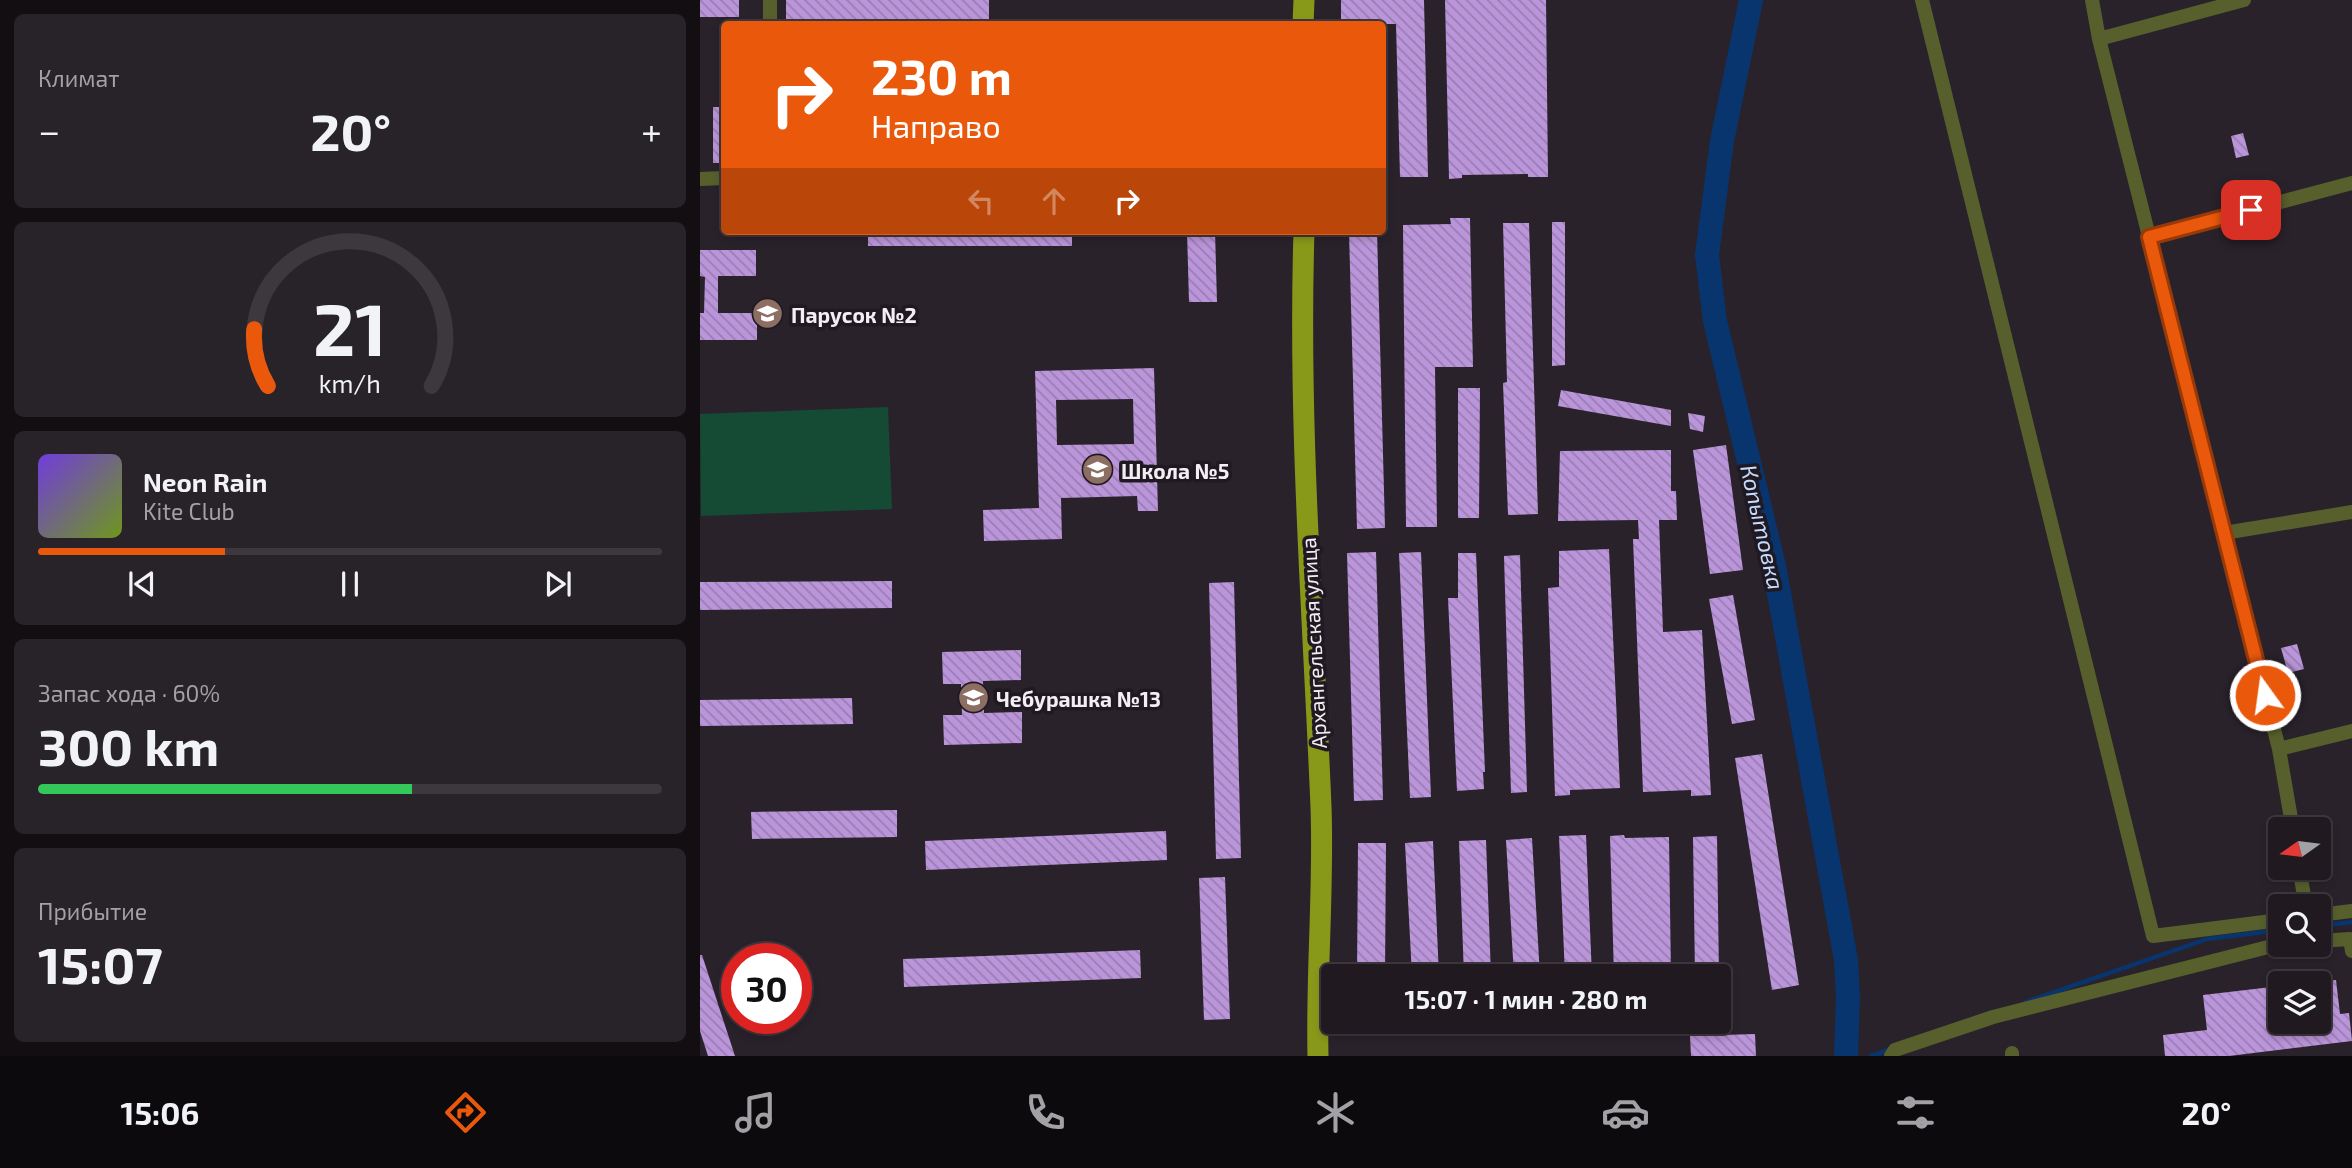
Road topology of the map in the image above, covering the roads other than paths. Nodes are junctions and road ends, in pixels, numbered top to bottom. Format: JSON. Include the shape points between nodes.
{"nodes":[{"id":1,"x":771,"y":0,"type":"edge"},
{"id":2,"x":1304,"y":0,"type":"edge"},
{"id":3,"x":1922,"y":0,"type":"edge"},
{"id":4,"x":2092,"y":0,"type":"edge"},
{"id":5,"x":2244,"y":0,"type":"edge"},
{"id":6,"x":770,"y":21,"type":"edge"},
{"id":7,"x":1303,"y":21,"type":"edge"},
{"id":8,"x":2099,"y":39,"type":"junction"},
{"id":9,"x":721,"y":178,"type":"edge"},
{"id":10,"x":700,"y":179,"type":"edge"},
{"id":11,"x":2352,"y":183,"type":"edge"},
{"id":12,"x":1304,"y":235,"type":"edge"},
{"id":13,"x":2149,"y":237,"type":"junction"},
{"id":14,"x":2352,"y":512,"type":"edge"},
{"id":15,"x":2224,"y":533,"type":"junction"},
{"id":16,"x":2352,"y":731,"type":"edge"},
{"id":17,"x":2279,"y":749,"type":"junction"},
{"id":18,"x":2291,"y":817,"type":"edge"},
{"id":19,"x":2352,"y":911,"type":"edge"},
{"id":20,"x":2331,"y":914,"type":"edge"},
{"id":21,"x":2268,"y":922,"type":"edge"},
{"id":22,"x":2331,"y":940,"type":"edge"},
{"id":23,"x":2268,"y":947,"type":"edge"},
{"id":24,"x":2352,"y":951,"type":"edge"},
{"id":25,"x":1318,"y":1056,"type":"edge"},
{"id":26,"x":1891,"y":1056,"type":"edge"}],
"edges":[{"from":1,"to":6,"type":"street"},
{"from":2,"to":7,"type":"main road"},
{"from":3,"to":21,"type":"street","via":[[2154,936]]},
{"from":4,"to":8,"type":"street"},
{"from":5,"to":8,"type":"street"},
{"from":8,"to":13,"type":"street"},
{"from":9,"to":10,"type":"street"},
{"from":11,"to":13,"type":"street"},
{"from":12,"to":25,"type":"main road","name":"Архангельская улица","via":[[1301,325],[1307,554],[1321,825]]},
{"from":13,"to":15,"type":"street"},
{"from":14,"to":15,"type":"street"},
{"from":15,"to":17,"type":"street"},
{"from":16,"to":17,"type":"street"},
{"from":17,"to":18,"type":"street"},
{"from":19,"to":20,"type":"street"},
{"from":22,"to":24,"type":"street","via":[[2350,939]]},
{"from":23,"to":26,"type":"street","via":[[1993,1017]]}]}
